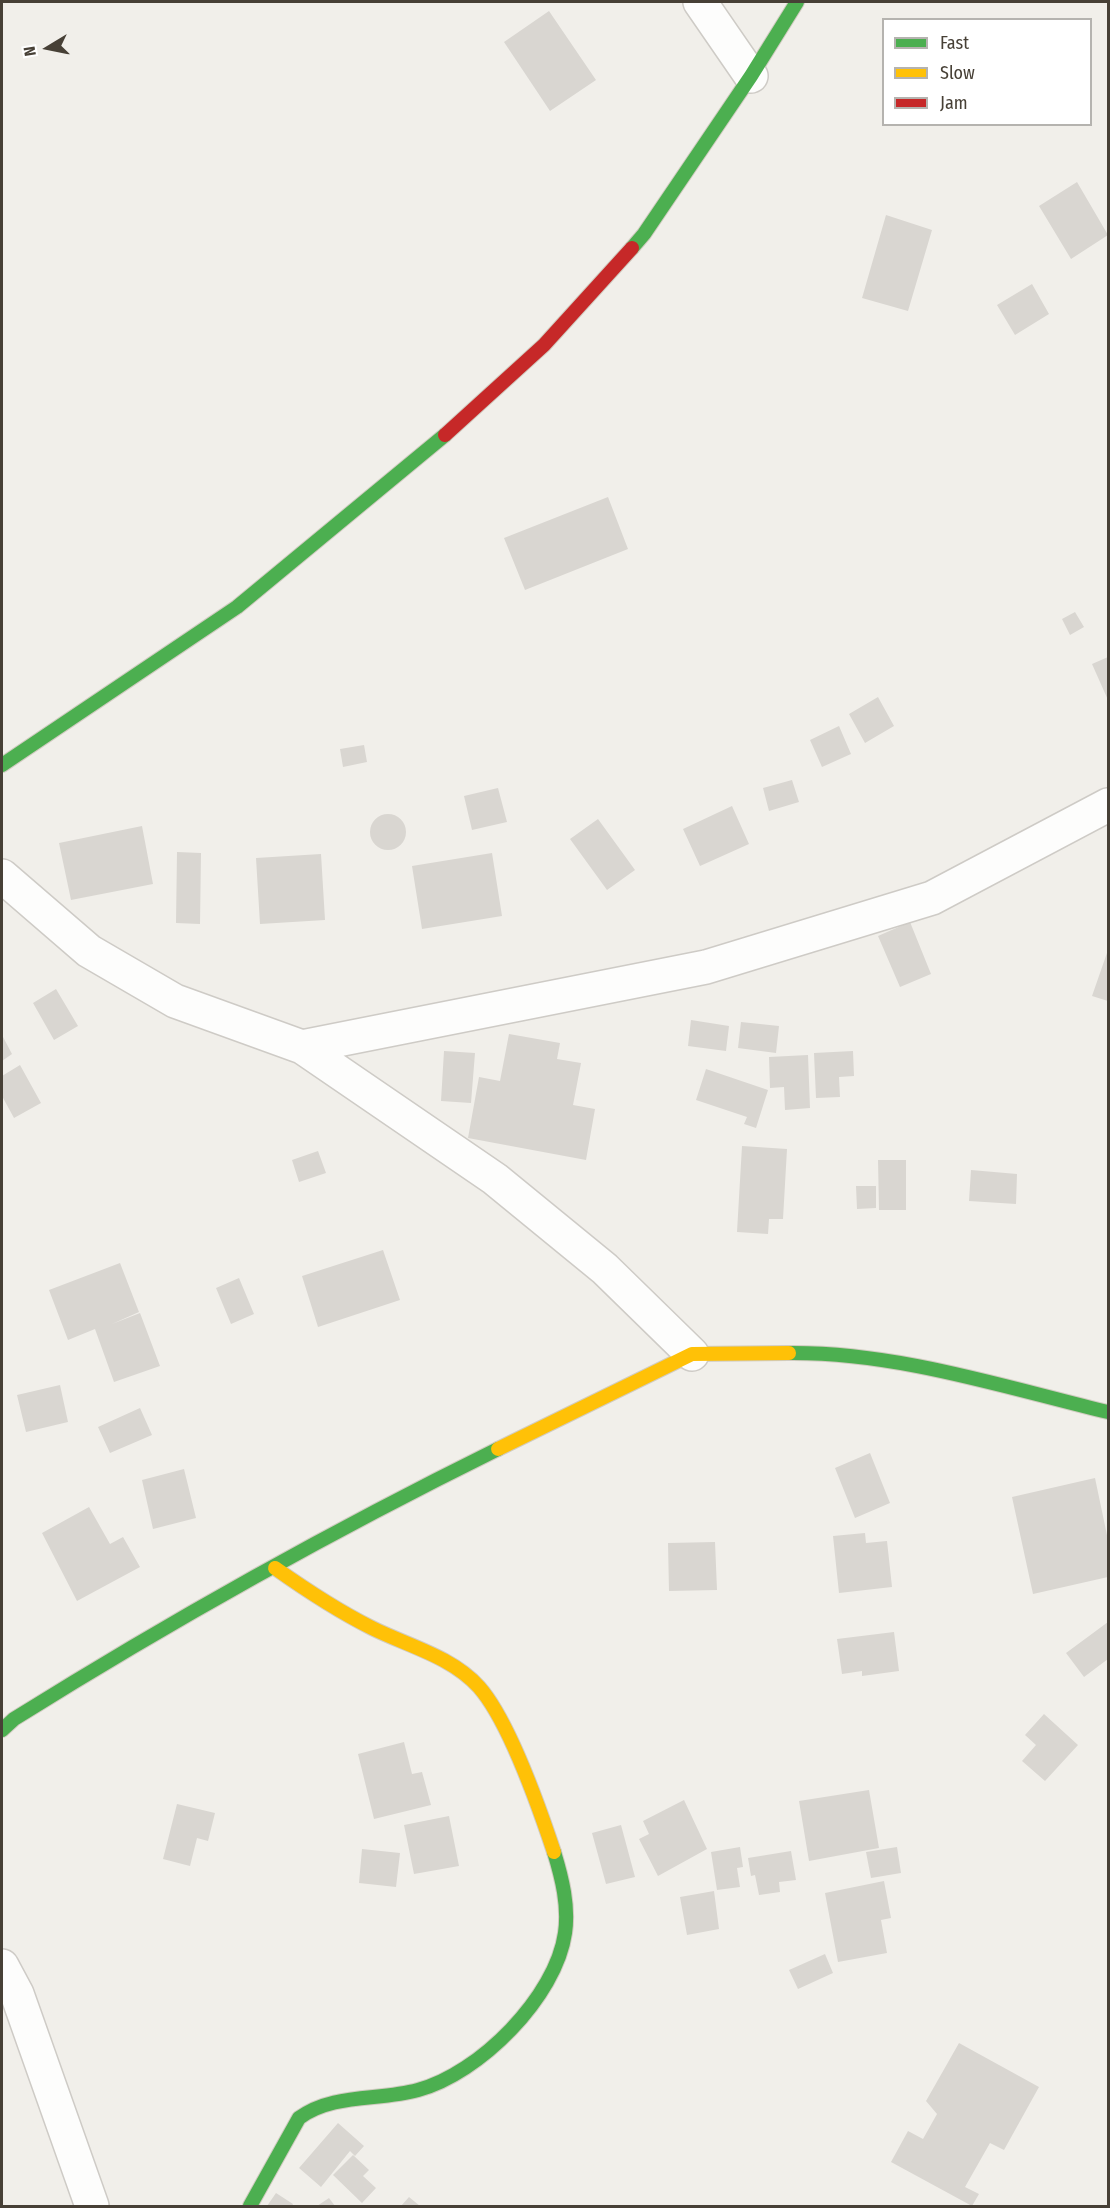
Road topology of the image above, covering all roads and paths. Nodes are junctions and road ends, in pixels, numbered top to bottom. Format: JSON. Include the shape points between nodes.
{"nodes":[{"id":1,"x":700,"y":2,"type":"edge"},
{"id":2,"x":797,"y":2,"type":"edge"},
{"id":3,"x":751,"y":76,"type":"junction"},
{"id":4,"x":2,"y":765,"type":"edge"},
{"id":5,"x":1108,"y":805,"type":"edge"},
{"id":6,"x":2,"y":876,"type":"edge"},
{"id":7,"x":302,"y":1047,"type":"junction"},
{"id":8,"x":692,"y":1354,"type":"junction"},
{"id":9,"x":1108,"y":1412,"type":"edge"},
{"id":10,"x":275,"y":1568,"type":"junction"},
{"id":11,"x":2,"y":1730,"type":"edge"},
{"id":12,"x":2,"y":1966,"type":"edge"},
{"id":13,"x":92,"y":2206,"type":"edge"},
{"id":14,"x":250,"y":2206,"type":"edge"}],
"edges":[{"from":1,"to":3,"type":"street"},
{"from":2,"to":3,"type":"street"},
{"from":3,"to":4,"type":"street","via":[[644,234],[544,345],[432,446],[237,607]]},
{"from":5,"to":7,"type":"street","via":[[932,898],[706,967]]},
{"from":6,"to":7,"type":"street","via":[[89,951],[175,1001]]},
{"from":7,"to":8,"type":"street","via":[[495,1179],[605,1269]]},
{"from":8,"to":9,"type":"street","via":[[810,1353],[923,1367]]},
{"from":8,"to":10,"type":"street","via":[[388,1503]]},
{"from":10,"to":11,"type":"street","via":[[138,1642]]},
{"from":10,"to":14,"type":"street","via":[[311,1594],[469,1677],[491,1703],[545,1826],[564,1889],[565,1935],[546,1983],[510,2031],[466,2069],[434,2087],[309,2109],[299,2118]]},
{"from":12,"to":13,"type":"street","via":[[17,1994]]}]}
